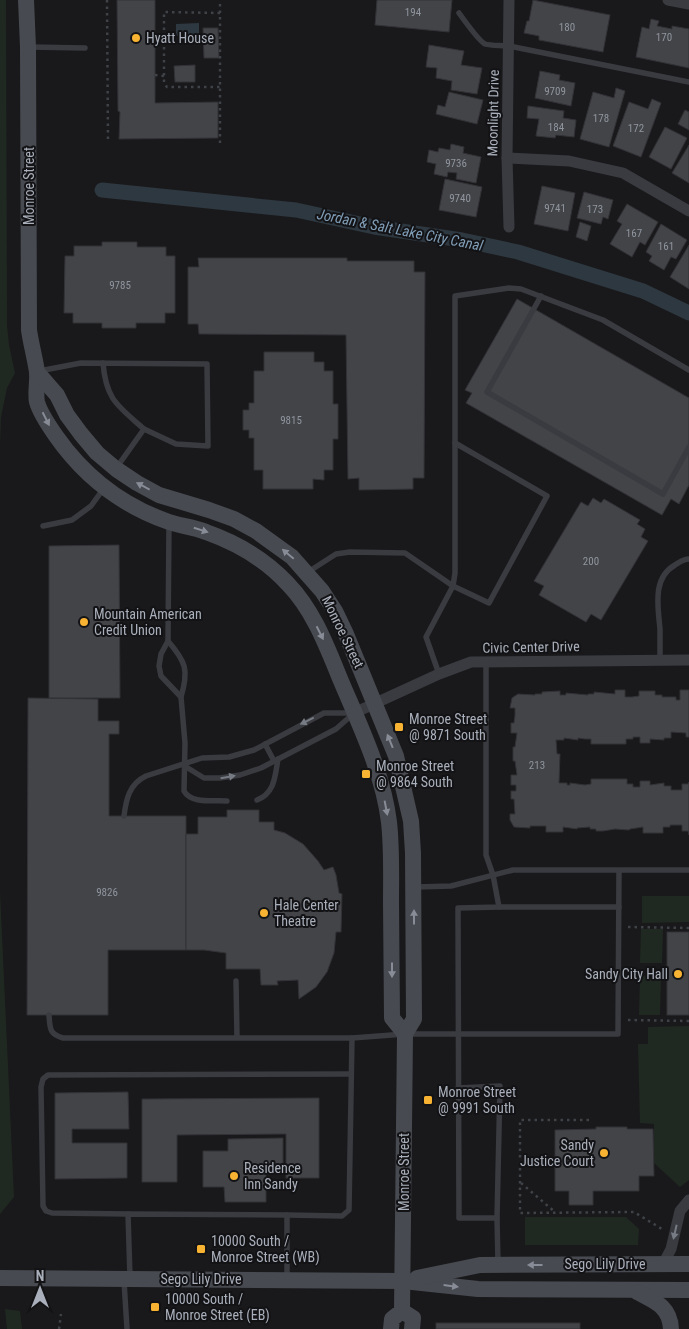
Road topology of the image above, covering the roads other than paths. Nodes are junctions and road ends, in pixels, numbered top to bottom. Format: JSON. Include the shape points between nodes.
{"nodes":[{"id":1,"x":26,"y":0,"type":"edge"},
{"id":2,"x":509,"y":0,"type":"edge"},
{"id":3,"x":668,"y":0,"type":"edge"},
{"id":4,"x":689,"y":4,"type":"edge"},
{"id":5,"x":459,"y":14,"type":"dead end"},
{"id":6,"x":509,"y":46,"type":"junction"},
{"id":7,"x":28,"y":47,"type":"junction"},
{"id":8,"x":85,"y":48,"type":"dead end"},
{"id":9,"x":689,"y":82,"type":"edge"},
{"id":10,"x":507,"y":158,"type":"junction"},
{"id":11,"x":689,"y":211,"type":"edge"},
{"id":12,"x":509,"y":226,"type":"dead end"},
{"id":13,"x":541,"y":296,"type":"junction"},
{"id":14,"x":103,"y":363,"type":"junction"},
{"id":15,"x":689,"y":370,"type":"edge"},
{"id":16,"x":37,"y":372,"type":"junction"},
{"id":17,"x":144,"y":429,"type":"junction"},
{"id":18,"x":455,"y":443,"type":"junction"},
{"id":19,"x":689,"y":447,"type":"edge"},
{"id":20,"x":116,"y":469,"type":"junction"},
{"id":21,"x":104,"y":488,"type":"junction"},
{"id":22,"x":169,"y":522,"type":"junction"},
{"id":23,"x":43,"y":526,"type":"dead end"},
{"id":24,"x":689,"y":559,"type":"edge"},
{"id":25,"x":308,"y":573,"type":"junction"},
{"id":26,"x":453,"y":586,"type":"junction"},
{"id":27,"x":168,"y":641,"type":"junction"},
{"id":28,"x":660,"y":660,"type":"junction"},
{"id":29,"x":689,"y":660,"type":"edge"},
{"id":30,"x":486,"y":662,"type":"junction"},
{"id":31,"x":439,"y":674,"type":"junction"},
{"id":32,"x":181,"y":697,"type":"junction"},
{"id":33,"x":375,"y":703,"type":"junction"},
{"id":34,"x":354,"y":712,"type":"junction"},
{"id":35,"x":265,"y":744,"type":"junction"},
{"id":36,"x":276,"y":760,"type":"junction"},
{"id":37,"x":183,"y":766,"type":"junction"},
{"id":38,"x":256,"y":800,"type":"dead end"},
{"id":39,"x":227,"y":801,"type":"dead end"},
{"id":40,"x":124,"y":816,"type":"dead end"},
{"id":41,"x":689,"y":870,"type":"edge"},
{"id":42,"x":619,"y":871,"type":"junction"},
{"id":43,"x":493,"y":875,"type":"junction"},
{"id":44,"x":414,"y":887,"type":"junction"},
{"id":45,"x":499,"y":907,"type":"junction"},
{"id":46,"x":619,"y":907,"type":"junction"},
{"id":47,"x":236,"y":981,"type":"dead end"},
{"id":48,"x":50,"y":1015,"type":"dead end"},
{"id":49,"x":405,"y":1034,"type":"junction"},
{"id":50,"x":458,"y":1034,"type":"junction"},
{"id":51,"x":237,"y":1037,"type":"junction"},
{"id":52,"x":352,"y":1038,"type":"junction"},
{"id":53,"x":351,"y":1074,"type":"junction"},
{"id":54,"x":458,"y":1088,"type":"junction"},
{"id":55,"x":689,"y":1200,"type":"edge"},
{"id":56,"x":128,"y":1214,"type":"junction"},
{"id":57,"x":287,"y":1215,"type":"junction"},
{"id":58,"x":498,"y":1218,"type":"junction"},
{"id":59,"x":662,"y":1264,"type":"junction"},
{"id":60,"x":689,"y":1264,"type":"edge"},
{"id":61,"x":498,"y":1265,"type":"junction"},
{"id":62,"x":0,"y":1278,"type":"edge"},
{"id":63,"x":127,"y":1279,"type":"junction"},
{"id":64,"x":287,"y":1280,"type":"junction"},
{"id":65,"x":403,"y":1281,"type":"junction"},
{"id":66,"x":632,"y":1290,"type":"junction"},
{"id":67,"x":689,"y":1290,"type":"edge"},
{"id":68,"x":402,"y":1311,"type":"junction"},
{"id":69,"x":127,"y":1329,"type":"edge"},
{"id":70,"x":391,"y":1329,"type":"edge"},
{"id":71,"x":412,"y":1329,"type":"edge"},
{"id":72,"x":671,"y":1329,"type":"edge"}],
"edges":[{"from":1,"to":7,"type":"street","name":"Monroe Street"},
{"from":2,"to":6,"type":"street","name":"Moonlight Drive"},
{"from":3,"to":4,"type":"street"},
{"from":5,"to":6,"type":"lane","via":[[485,44]]},
{"from":6,"to":9,"type":"lane"},
{"from":6,"to":10,"type":"street","name":"Moonlight Drive"},
{"from":7,"to":8,"type":"lane"},
{"from":7,"to":16,"type":"street","name":"Monroe Street","via":[[29,304],[31,345]]},
{"from":10,"to":11,"type":"street","via":[[569,161],[623,173]]},
{"from":10,"to":12,"type":"street","name":"Moonlight Drive"},
{"from":13,"to":15,"type":"lane","via":[[603,320]]},
{"from":13,"to":18,"type":"lane","via":[[509,288],[455,296]]},
{"from":13,"to":19,"type":"lane","via":[[487,392],[663,494]]},
{"from":14,"to":16,"type":"lane","via":[[81,363]]},
{"from":14,"to":17,"type":"lane","via":[[108,392],[115,403]]},
{"from":14,"to":17,"type":"lane","via":[[207,364],[208,446],[176,444]]},
{"from":16,"to":20,"type":"street","name":"Monroe Street","via":[[57,395],[81,434]]},
{"from":16,"to":21,"type":"street","name":"Monroe Street","one_way":true,"via":[[38,402],[50,426],[65,449]]},
{"from":17,"to":20,"type":"lane"},
{"from":18,"to":26,"type":"lane"},
{"from":18,"to":26,"type":"lane","via":[[547,496],[489,603]]},
{"from":25,"to":20,"type":"street","name":"Monroe Street","one_way":true,"via":[[256,531],[217,513],[159,495]]},
{"from":21,"to":22,"type":"street","name":"Monroe Street","via":[[133,506]]},
{"from":21,"to":23,"type":"lane","via":[[91,506],[72,520]]},
{"from":22,"to":27,"type":"lane"},
{"from":22,"to":34,"type":"street","name":"Monroe Street","one_way":true,"via":[[206,531],[238,545],[289,585],[322,634]]},
{"from":24,"to":28,"type":"lane","via":[[671,566],[659,584]]},
{"from":25,"to":26,"type":"lane","via":[[336,554],[405,553]]},
{"from":25,"to":33,"type":"street","name":"Monroe Street","via":[[335,611]]},
{"from":26,"to":31,"type":"lane","via":[[426,638]]},
{"from":27,"to":32,"type":"lane","via":[[184,664],[186,681]]},
{"from":27,"to":32,"type":"lane","via":[[161,654],[161,676]]},
{"from":28,"to":29,"type":"street","name":"Civic Center Drive"},
{"from":28,"to":30,"type":"street","name":"Civic Center Drive"},
{"from":30,"to":31,"type":"street","name":"Civic Center Drive","via":[[471,662]]},
{"from":30,"to":43,"type":"lane","via":[[486,855]]},
{"from":31,"to":33,"type":"street","name":"Civic Center Drive"},
{"from":32,"to":37,"type":"lane","via":[[185,743]]},
{"from":33,"to":34,"type":"street","name":"Civic Center Drive"},
{"from":44,"to":33,"type":"street","name":"Monroe Street","one_way":true,"via":[[411,821],[405,787]]},
{"from":34,"to":35,"type":"lane","one_way":true,"via":[[324,713]]},
{"from":34,"to":36,"type":"lane","via":[[336,729]]},
{"from":34,"to":49,"type":"street","name":"Monroe Street","one_way":true,"via":[[376,768],[389,821],[392,1018]]},
{"from":35,"to":36,"type":"lane"},
{"from":35,"to":37,"type":"lane","via":[[254,750],[202,758]]},
{"from":37,"to":36,"type":"lane","one_way":true,"via":[[204,778],[220,778],[261,768]]},
{"from":36,"to":38,"type":"lane","via":[[274,785],[269,793]]},
{"from":37,"to":39,"type":"lane","via":[[187,797]]},
{"from":37,"to":40,"type":"lane","via":[[139,780],[126,799]]},
{"from":41,"to":42,"type":"lane"},
{"from":42,"to":43,"type":"lane","via":[[513,870]]},
{"from":42,"to":46,"type":"lane"},
{"from":43,"to":44,"type":"lane","via":[[451,886]]},
{"from":43,"to":45,"type":"lane"},
{"from":49,"to":44,"type":"street","name":"Monroe Street","one_way":true,"via":[[414,1019]]},
{"from":45,"to":46,"type":"lane"},
{"from":45,"to":50,"type":"lane","via":[[458,908]]},
{"from":46,"to":50,"type":"lane","via":[[618,1034]]},
{"from":47,"to":51,"type":"lane"},
{"from":48,"to":51,"type":"lane","via":[[50,1029],[55,1036],[63,1038]]},
{"from":49,"to":50,"type":"lane"},
{"from":49,"to":52,"type":"lane"},
{"from":49,"to":65,"type":"street","name":"Monroe Street"},
{"from":50,"to":54,"type":"lane"},
{"from":51,"to":52,"type":"lane"},
{"from":52,"to":53,"type":"lane"},
{"from":53,"to":56,"type":"lane","via":[[48,1075],[41,1087],[43,1206],[52,1213]]},
{"from":53,"to":57,"type":"lane","via":[[349,1210],[342,1216]]},
{"from":54,"to":58,"type":"lane","via":[[459,1218]]},
{"from":54,"to":58,"type":"lane","via":[[500,1086]]},
{"from":55,"to":59,"type":"street","one_way":true,"via":[[680,1210],[671,1249]]},
{"from":56,"to":57,"type":"lane"},
{"from":56,"to":63,"type":"lane"},
{"from":57,"to":64,"type":"lane"},
{"from":58,"to":61,"type":"lane"},
{"from":59,"to":60,"type":"street","name":"Sego Lily Drive"},
{"from":59,"to":61,"type":"street","name":"Sego Lily Drive","one_way":true},
{"from":61,"to":65,"type":"street","name":"Sego Lily Drive","via":[[480,1265]]},
{"from":62,"to":63,"type":"street","name":"Sego Lily Drive"},
{"from":63,"to":64,"type":"street","name":"Sego Lily Drive"},
{"from":63,"to":69,"type":"lane"},
{"from":64,"to":65,"type":"street","name":"Sego Lily Drive"},
{"from":65,"to":66,"type":"street","name":"Sego Lily Drive","one_way":true,"via":[[478,1290]]},
{"from":65,"to":68,"type":"street","name":"Monroe Street"},
{"from":66,"to":67,"type":"street","name":"Sego Lily Drive"},
{"from":66,"to":72,"type":"street","via":[[659,1303],[670,1319]]},
{"from":68,"to":70,"type":"street","name":"Monroe Street","via":[[392,1319]]},
{"from":68,"to":71,"type":"street","via":[[412,1318]]}]}
